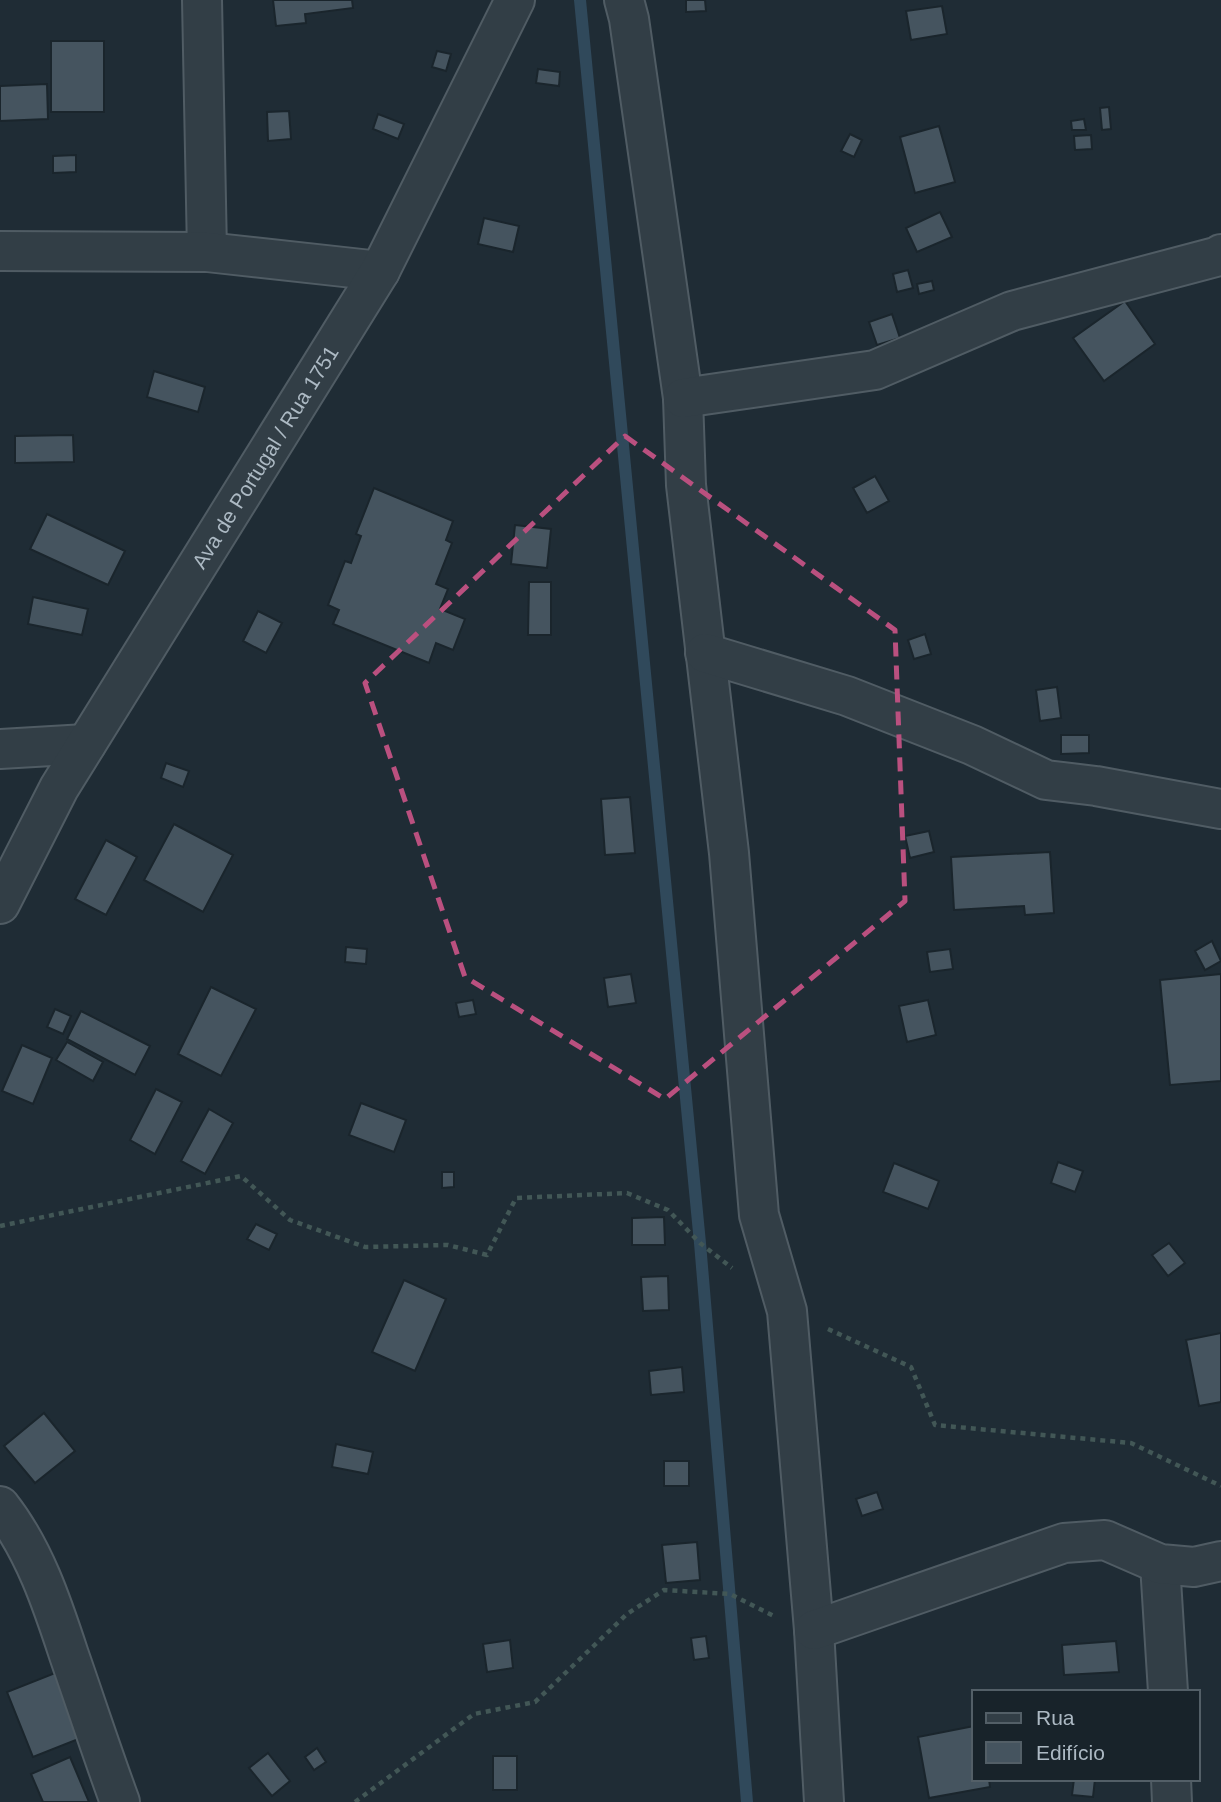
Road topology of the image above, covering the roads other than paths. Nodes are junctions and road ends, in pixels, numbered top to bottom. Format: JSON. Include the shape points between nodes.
{"nodes":[{"id":1,"x":202,"y":0,"type":"edge"},
{"id":2,"x":515,"y":0,"type":"edge"},
{"id":3,"x":624,"y":0,"type":"edge"},
{"id":4,"x":0,"y":251,"type":"edge"},
{"id":5,"x":207,"y":252,"type":"junction"},
{"id":6,"x":1221,"y":254,"type":"edge"},
{"id":7,"x":380,"y":271,"type":"junction"},
{"id":8,"x":683,"y":398,"type":"junction"},
{"id":9,"x":705,"y":653,"type":"junction"},
{"id":10,"x":86,"y":744,"type":"junction"},
{"id":11,"x":0,"y":749,"type":"edge"},
{"id":12,"x":1221,"y":809,"type":"edge"},
{"id":13,"x":0,"y":904,"type":"edge"},
{"id":14,"x":0,"y":1506,"type":"edge"},
{"id":15,"x":1221,"y":1561,"type":"edge"},
{"id":16,"x":1160,"y":1564,"type":"junction"},
{"id":17,"x":814,"y":1630,"type":"junction"},
{"id":18,"x":1168,"y":1690,"type":"edge"},
{"id":19,"x":1171,"y":1781,"type":"edge"},
{"id":20,"x":120,"y":1802,"type":"edge"},
{"id":21,"x":824,"y":1802,"type":"edge"},
{"id":22,"x":1172,"y":1802,"type":"edge"}],
"edges":[{"from":1,"to":5,"type":"street"},
{"from":2,"to":7,"type":"street","name":"Ava de Portugal / Rua 1751"},
{"from":3,"to":8,"type":"street"},
{"from":4,"to":5,"type":"street"},
{"from":5,"to":7,"type":"street"},
{"from":6,"to":8,"type":"street","via":[[1012,311],[875,370]]},
{"from":7,"to":10,"type":"street","name":"Ava de Portugal / Rua 1751"},
{"from":8,"to":9,"type":"street","via":[[686,485]]},
{"from":9,"to":12,"type":"street","via":[[847,696],[1046,780]]},
{"from":9,"to":17,"type":"street","via":[[729,853],[759,1215],[787,1311]]},
{"from":10,"to":11,"type":"street"},
{"from":10,"to":13,"type":"street","name":"Ava de Portugal / Rua 1751"},
{"from":14,"to":20,"type":"street","via":[[18,1529],[40,1575]]},
{"from":15,"to":16,"type":"street","via":[[1194,1567]]},
{"from":16,"to":17,"type":"street","via":[[1105,1540],[1065,1543]]},
{"from":16,"to":18,"type":"street"},
{"from":17,"to":21,"type":"street"},
{"from":19,"to":22,"type":"street"}]}
